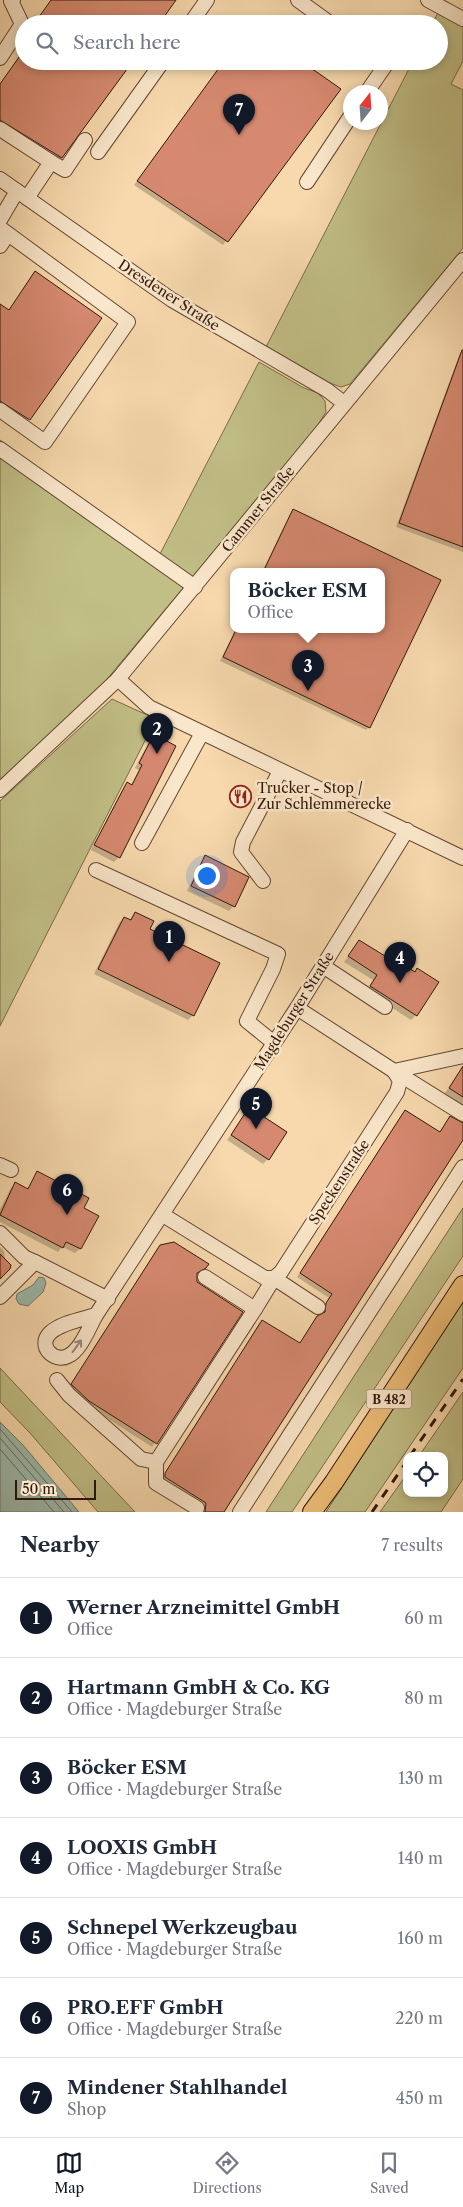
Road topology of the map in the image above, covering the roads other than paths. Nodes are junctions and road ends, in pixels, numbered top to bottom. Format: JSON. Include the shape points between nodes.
{"nodes":[{"id":1,"x":207,"y":0,"type":"edge"},
{"id":2,"x":298,"y":0,"type":"edge"},
{"id":3,"x":428,"y":0,"type":"edge"},
{"id":4,"x":12,"y":1,"type":"edge"},
{"id":5,"x":18,"y":15,"type":"edge"},
{"id":6,"x":196,"y":15,"type":"edge"},
{"id":7,"x":319,"y":15,"type":"edge"},
{"id":8,"x":463,"y":19,"type":"edge"},
{"id":9,"x":15,"y":35,"type":"edge"},
{"id":10,"x":0,"y":58,"type":"edge"},
{"id":11,"x":157,"y":70,"type":"edge"},
{"id":12,"x":382,"y":70,"type":"edge"},
{"id":13,"x":372,"y":85,"type":"edge"},
{"id":14,"x":343,"y":128,"type":"edge"},
{"id":15,"x":0,"y":129,"type":"edge"},
{"id":16,"x":85,"y":140,"type":"dead end"},
{"id":17,"x":98,"y":152,"type":"dead end"},
{"id":18,"x":51,"y":162,"type":"junction"},
{"id":19,"x":0,"y":179,"type":"edge"},
{"id":20,"x":307,"y":182,"type":"dead end"},
{"id":21,"x":22,"y":195,"type":"junction"},
{"id":22,"x":0,"y":220,"type":"edge"},
{"id":23,"x":4,"y":231,"type":"edge"},
{"id":24,"x":0,"y":246,"type":"edge"},
{"id":25,"x":463,"y":260,"type":"edge"},
{"id":26,"x":344,"y":403,"type":"junction"},
{"id":27,"x":0,"y":410,"type":"edge"},
{"id":28,"x":0,"y":449,"type":"edge"},
{"id":29,"x":195,"y":587,"type":"junction"},
{"id":30,"x":118,"y":679,"type":"junction"},
{"id":31,"x":202,"y":733,"type":"junction"},
{"id":32,"x":280,"y":771,"type":"junction"},
{"id":33,"x":0,"y":790,"type":"edge"},
{"id":34,"x":407,"y":830,"type":"junction"},
{"id":35,"x":142,"y":843,"type":"dead end"},
{"id":36,"x":463,"y":858,"type":"edge"},
{"id":37,"x":96,"y":870,"type":"dead end"},
{"id":38,"x":263,"y":881,"type":"dead end"},
{"id":39,"x":323,"y":966,"type":"junction"},
{"id":40,"x":385,"y":1007,"type":"dead end"},
{"id":41,"x":297,"y":1008,"type":"junction"},
{"id":42,"x":274,"y":1044,"type":"junction"},
{"id":43,"x":463,"y":1056,"type":"edge"},
{"id":44,"x":397,"y":1076,"type":"junction"},
{"id":45,"x":444,"y":1109,"type":"dead end"},
{"id":46,"x":463,"y":1114,"type":"edge"},
{"id":47,"x":463,"y":1167,"type":"edge"},
{"id":48,"x":163,"y":1215,"type":"junction"},
{"id":49,"x":0,"y":1234,"type":"edge"},
{"id":50,"x":35,"y":1262,"type":"junction"},
{"id":51,"x":206,"y":1277,"type":"dead end"},
{"id":52,"x":274,"y":1278,"type":"junction"},
{"id":53,"x":463,"y":1285,"type":"edge"},
{"id":54,"x":0,"y":1297,"type":"edge"},
{"id":55,"x":108,"y":1299,"type":"junction"},
{"id":56,"x":318,"y":1306,"type":"dead end"},
{"id":57,"x":255,"y":1309,"type":"junction"},
{"id":58,"x":96,"y":1315,"type":"dead end"},
{"id":59,"x":57,"y":1380,"type":"dead end"},
{"id":60,"x":156,"y":1462,"type":"junction"},
{"id":61,"x":190,"y":1510,"type":"edge"},
{"id":62,"x":240,"y":1512,"type":"edge"},
{"id":63,"x":312,"y":1512,"type":"edge"}],
"edges":[{"from":1,"to":6,"type":"street"},
{"from":2,"to":7,"type":"street"},
{"from":3,"to":8,"type":"street"},
{"from":4,"to":5,"type":"street"},
{"from":9,"to":10,"type":"street"},
{"from":11,"to":17,"type":"street"},
{"from":12,"to":13,"type":"street"},
{"from":14,"to":20,"type":"street"},
{"from":15,"to":18,"type":"street"},
{"from":16,"to":18,"type":"street","via":[[64,170]]},
{"from":18,"to":21,"type":"street"},
{"from":19,"to":21,"type":"street","name":"Dresdener Straße"},
{"from":21,"to":22,"type":"street"},
{"from":21,"to":26,"type":"street","name":"Dresdener Straße","via":[[172,300]]},
{"from":23,"to":24,"type":"street"},
{"from":23,"to":27,"type":"street","via":[[128,322],[45,442]]},
{"from":25,"to":26,"type":"street","name":"Cammer Straße"},
{"from":26,"to":29,"type":"street","name":"Cammer Straße"},
{"from":28,"to":29,"type":"street"},
{"from":29,"to":30,"type":"street","name":"Cammer Straße"},
{"from":30,"to":31,"type":"street","via":[[149,707]]},
{"from":30,"to":33,"type":"street","name":"Cammer Straße"},
{"from":31,"to":32,"type":"street"},
{"from":31,"to":35,"type":"street"},
{"from":32,"to":34,"type":"street"},
{"from":32,"to":38,"type":"street","via":[[241,852]]},
{"from":34,"to":36,"type":"street"},
{"from":34,"to":39,"type":"street","name":"Magdeburger Straße"},
{"from":37,"to":42,"type":"street","via":[[278,954],[247,1021]]},
{"from":39,"to":40,"type":"street"},
{"from":39,"to":41,"type":"street","name":"Magdeburger Straße"},
{"from":41,"to":42,"type":"street","name":"Magdeburger Straße"},
{"from":41,"to":44,"type":"street"},
{"from":42,"to":48,"type":"street","name":"Magdeburger Straße"},
{"from":43,"to":44,"type":"street"},
{"from":44,"to":45,"type":"street"},
{"from":44,"to":46,"type":"street"},
{"from":44,"to":52,"type":"street","name":"Speckenstraße","via":[[397,1092],[281,1272]]},
{"from":47,"to":62,"type":"street"},
{"from":48,"to":52,"type":"street","via":[[265,1278]]},
{"from":48,"to":55,"type":"street","name":"Magdeburger Straße"},
{"from":49,"to":50,"type":"street"},
{"from":50,"to":54,"type":"street"},
{"from":50,"to":55,"type":"street"},
{"from":51,"to":57,"type":"street"},
{"from":52,"to":56,"type":"street"},
{"from":52,"to":57,"type":"street","name":"Speckenstraße"},
{"from":53,"to":63,"type":"main road","number":"B 482"},
{"from":55,"to":58,"type":"street","name":"Magdeburger Straße"},
{"from":57,"to":60,"type":"street","name":"Speckenstraße"},
{"from":59,"to":60,"type":"street","via":[[69,1395],[141,1459]]},
{"from":60,"to":61,"type":"street","via":[[156,1483]]}]}
